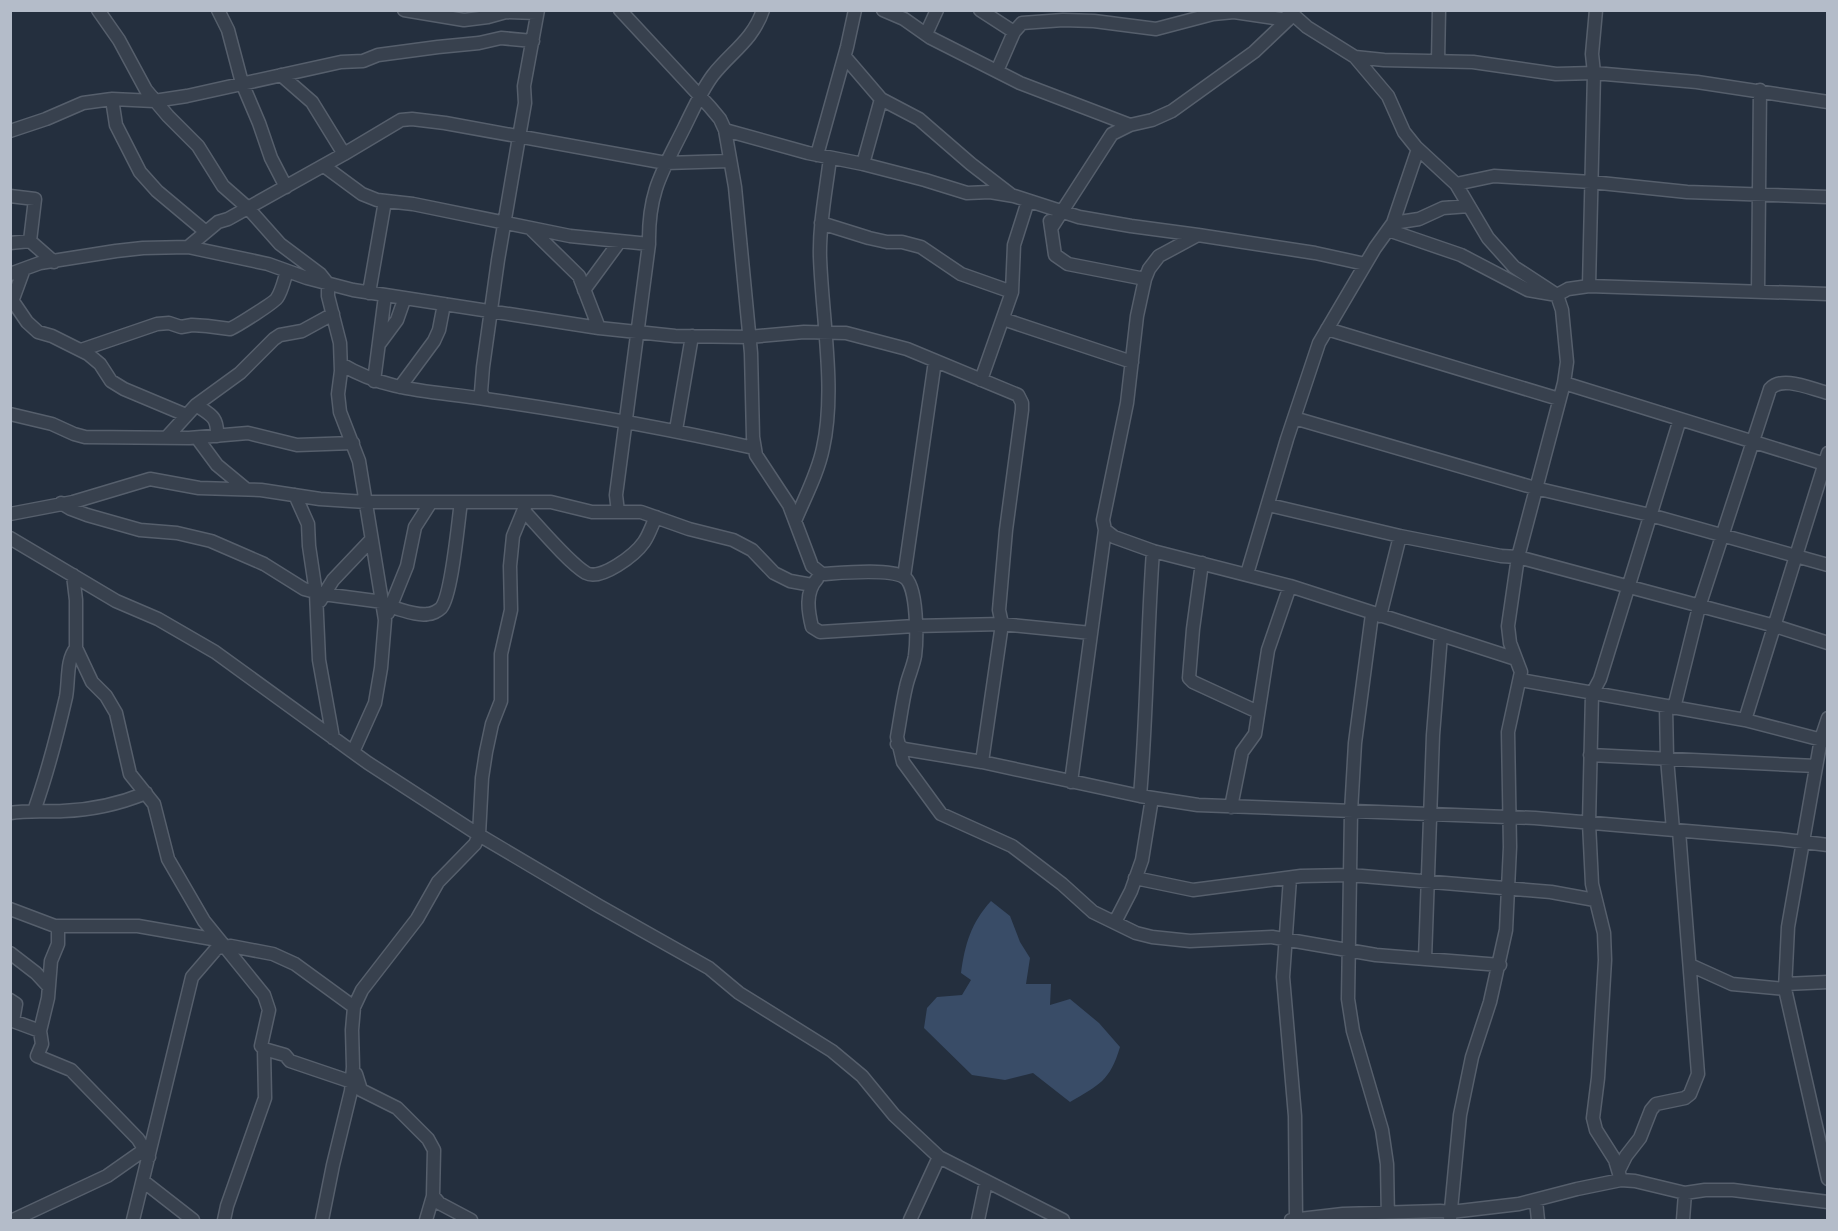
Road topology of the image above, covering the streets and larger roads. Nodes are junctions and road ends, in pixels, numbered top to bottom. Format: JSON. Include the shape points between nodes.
{"nodes":[{"id":1,"x":98,"y":10,"type":"edge"},
{"id":2,"x":218,"y":10,"type":"edge"},
{"id":3,"x":404,"y":10,"type":"edge"},
{"id":4,"x":620,"y":10,"type":"edge"},
{"id":5,"x":763,"y":10,"type":"edge"},
{"id":6,"x":855,"y":10,"type":"edge"},
{"id":7,"x":883,"y":10,"type":"edge"},
{"id":8,"x":937,"y":10,"type":"edge"},
{"id":9,"x":980,"y":10,"type":"edge"},
{"id":10,"x":1439,"y":10,"type":"edge"},
{"id":11,"x":1596,"y":10,"type":"edge"},
{"id":12,"x":537,"y":12,"type":"edge"},
{"id":13,"x":1290,"y":15,"type":"edge"},
{"id":14,"x":1014,"y":32,"type":"junction"},
{"id":15,"x":926,"y":34,"type":"junction"},
{"id":16,"x":533,"y":40,"type":"junction"},
{"id":17,"x":845,"y":57,"type":"junction"},
{"id":18,"x":1355,"y":57,"type":"junction"},
{"id":19,"x":1438,"y":61,"type":"junction"},
{"id":20,"x":997,"y":71,"type":"junction"},
{"id":21,"x":1594,"y":73,"type":"junction"},
{"id":22,"x":281,"y":75,"type":"junction"},
{"id":23,"x":242,"y":83,"type":"junction"},
{"id":24,"x":1760,"y":90,"type":"junction"},
{"id":25,"x":700,"y":96,"type":"junction"},
{"id":26,"x":112,"y":99,"type":"junction"},
{"id":27,"x":880,"y":99,"type":"junction"},
{"id":28,"x":154,"y":101,"type":"junction"},
{"id":29,"x":1827,"y":102,"type":"edge"},
{"id":30,"x":1130,"y":125,"type":"junction"},
{"id":31,"x":725,"y":130,"type":"junction"},
{"id":32,"x":10,"y":131,"type":"edge"},
{"id":33,"x":519,"y":137,"type":"junction"},
{"id":34,"x":1418,"y":149,"type":"junction"},
{"id":35,"x":344,"y":154,"type":"junction"},
{"id":36,"x":817,"y":155,"type":"junction"},
{"id":37,"x":830,"y":158,"type":"junction"},
{"id":38,"x":730,"y":161,"type":"junction"},
{"id":39,"x":666,"y":163,"type":"junction"},
{"id":40,"x":863,"y":164,"type":"junction"},
{"id":41,"x":324,"y":166,"type":"junction"},
{"id":42,"x":1591,"y":182,"type":"junction"},
{"id":43,"x":1456,"y":184,"type":"junction"},
{"id":44,"x":286,"y":187,"type":"junction"},
{"id":45,"x":1760,"y":195,"type":"junction"},
{"id":46,"x":10,"y":196,"type":"edge"},
{"id":47,"x":1014,"y":196,"type":"junction"},
{"id":48,"x":1827,"y":197,"type":"edge"},
{"id":49,"x":385,"y":201,"type":"junction"},
{"id":50,"x":1028,"y":201,"type":"junction"},
{"id":51,"x":1469,"y":206,"type":"junction"},
{"id":52,"x":248,"y":208,"type":"junction"},
{"id":53,"x":1047,"y":208,"type":"junction"},
{"id":54,"x":1060,"y":212,"type":"junction"},
{"id":55,"x":505,"y":221,"type":"junction"},
{"id":56,"x":821,"y":223,"type":"junction"},
{"id":57,"x":1391,"y":226,"type":"junction"},
{"id":58,"x":1052,"y":227,"type":"junction"},
{"id":59,"x":531,"y":229,"type":"junction"},
{"id":60,"x":206,"y":232,"type":"junction"},
{"id":61,"x":1198,"y":235,"type":"junction"},
{"id":62,"x":30,"y":241,"type":"junction"},
{"id":63,"x":620,"y":241,"type":"junction"},
{"id":64,"x":10,"y":243,"type":"edge"},
{"id":65,"x":649,"y":244,"type":"junction"},
{"id":66,"x":188,"y":247,"type":"junction"},
{"id":67,"x":54,"y":262,"type":"junction"},
{"id":68,"x":1365,"y":264,"type":"junction"},
{"id":69,"x":24,"y":269,"type":"junction"},
{"id":70,"x":287,"y":271,"type":"junction"},
{"id":71,"x":10,"y":274,"type":"edge"},
{"id":72,"x":1145,"y":279,"type":"junction"},
{"id":73,"x":328,"y":284,"type":"junction"},
{"id":74,"x":1589,"y":286,"type":"junction"},
{"id":75,"x":585,"y":290,"type":"junction"},
{"id":76,"x":1012,"y":292,"type":"junction"},
{"id":77,"x":1758,"y":292,"type":"junction"},
{"id":78,"x":369,"y":293,"type":"junction"},
{"id":79,"x":1827,"y":294,"type":"edge"},
{"id":80,"x":1557,"y":295,"type":"junction"},
{"id":81,"x":385,"y":296,"type":"junction"},
{"id":82,"x":12,"y":298,"type":"edge"},
{"id":83,"x":404,"y":300,"type":"junction"},
{"id":84,"x":444,"y":304,"type":"junction"},
{"id":85,"x":491,"y":311,"type":"junction"},
{"id":86,"x":333,"y":315,"type":"junction"},
{"id":87,"x":1003,"y":319,"type":"junction"},
{"id":88,"x":313,"y":325,"type":"junction"},
{"id":89,"x":336,"y":328,"type":"junction"},
{"id":90,"x":599,"y":328,"type":"junction"},
{"id":91,"x":1327,"y":329,"type":"junction"},
{"id":92,"x":638,"y":332,"type":"junction"},
{"id":93,"x":825,"y":333,"type":"junction"},
{"id":94,"x":692,"y":336,"type":"junction"},
{"id":95,"x":750,"y":337,"type":"junction"},
{"id":96,"x":380,"y":343,"type":"junction"},
{"id":97,"x":99,"y":344,"type":"junction"},
{"id":98,"x":81,"y":350,"type":"junction"},
{"id":99,"x":935,"y":361,"type":"junction"},
{"id":100,"x":1131,"y":362,"type":"junction"},
{"id":101,"x":100,"y":364,"type":"junction"},
{"id":102,"x":341,"y":364,"type":"junction"},
{"id":103,"x":981,"y":380,"type":"junction"},
{"id":104,"x":374,"y":381,"type":"junction"},
{"id":105,"x":1564,"y":383,"type":"junction"},
{"id":106,"x":400,"y":387,"type":"junction"},
{"id":107,"x":1827,"y":393,"type":"edge"},
{"id":108,"x":484,"y":399,"type":"junction"},
{"id":109,"x":1559,"y":399,"type":"junction"},
{"id":110,"x":196,"y":405,"type":"junction"},
{"id":111,"x":10,"y":414,"type":"edge"},
{"id":112,"x":186,"y":415,"type":"junction"},
{"id":113,"x":1294,"y":418,"type":"junction"},
{"id":114,"x":1680,"y":419,"type":"junction"},
{"id":115,"x":625,"y":422,"type":"junction"},
{"id":116,"x":676,"y":430,"type":"junction"},
{"id":117,"x":217,"y":436,"type":"junction"},
{"id":118,"x":166,"y":438,"type":"junction"},
{"id":119,"x":197,"y":438,"type":"junction"},
{"id":120,"x":1752,"y":442,"type":"junction"},
{"id":121,"x":353,"y":443,"type":"junction"},
{"id":122,"x":754,"y":448,"type":"junction"},
{"id":123,"x":1827,"y":461,"type":"edge"},
{"id":124,"x":221,"y":469,"type":"junction"},
{"id":125,"x":216,"y":488,"type":"junction"},
{"id":126,"x":1535,"y":488,"type":"junction"},
{"id":127,"x":246,"y":489,"type":"junction"},
{"id":128,"x":295,"y":495,"type":"junction"},
{"id":129,"x":366,"y":502,"type":"junction"},
{"id":130,"x":431,"y":502,"type":"junction"},
{"id":131,"x":461,"y":502,"type":"junction"},
{"id":132,"x":1269,"y":505,"type":"junction"},
{"id":133,"x":66,"y":506,"type":"junction"},
{"id":134,"x":525,"y":507,"type":"junction"},
{"id":135,"x":618,"y":512,"type":"junction"},
{"id":136,"x":10,"y":514,"type":"edge"},
{"id":137,"x":1650,"y":515,"type":"junction"},
{"id":138,"x":656,"y":518,"type":"junction"},
{"id":139,"x":795,"y":520,"type":"junction"},
{"id":140,"x":1105,"y":530,"type":"junction"},
{"id":141,"x":1722,"y":535,"type":"junction"},
{"id":142,"x":1400,"y":536,"type":"junction"},
{"id":143,"x":10,"y":538,"type":"edge"},
{"id":144,"x":372,"y":540,"type":"junction"},
{"id":145,"x":1153,"y":551,"type":"junction"},
{"id":146,"x":1795,"y":555,"type":"junction"},
{"id":147,"x":1518,"y":557,"type":"junction"},
{"id":148,"x":1202,"y":563,"type":"junction"},
{"id":149,"x":1827,"y":565,"type":"edge"},
{"id":150,"x":73,"y":574,"type":"junction"},
{"id":151,"x":822,"y":574,"type":"junction"},
{"id":152,"x":1247,"y":574,"type":"junction"},
{"id":153,"x":904,"y":577,"type":"junction"},
{"id":154,"x":91,"y":585,"type":"junction"},
{"id":155,"x":812,"y":585,"type":"junction"},
{"id":156,"x":1290,"y":586,"type":"junction"},
{"id":157,"x":1628,"y":586,"type":"junction"},
{"id":158,"x":320,"y":593,"type":"junction"},
{"id":159,"x":76,"y":600,"type":"junction"},
{"id":160,"x":387,"y":605,"type":"junction"},
{"id":161,"x":1699,"y":607,"type":"junction"},
{"id":162,"x":1376,"y":615,"type":"junction"},
{"id":163,"x":1002,"y":624,"type":"junction"},
{"id":164,"x":915,"y":626,"type":"junction"},
{"id":165,"x":1775,"y":626,"type":"junction"},
{"id":166,"x":1091,"y":633,"type":"junction"},
{"id":167,"x":1441,"y":635,"type":"junction"},
{"id":168,"x":1827,"y":643,"type":"edge"},
{"id":169,"x":76,"y":648,"type":"junction"},
{"id":170,"x":1516,"y":659,"type":"junction"},
{"id":171,"x":1520,"y":680,"type":"junction"},
{"id":172,"x":1592,"y":694,"type":"junction"},
{"id":173,"x":1670,"y":707,"type":"junction"},
{"id":174,"x":1258,"y":712,"type":"junction"},
{"id":175,"x":1827,"y":718,"type":"edge"},
{"id":176,"x":1746,"y":720,"type":"junction"},
{"id":177,"x":333,"y":738,"type":"junction"},
{"id":178,"x":1824,"y":740,"type":"edge"},
{"id":179,"x":897,"y":744,"type":"junction"},
{"id":180,"x":353,"y":752,"type":"junction"},
{"id":181,"x":1590,"y":755,"type":"junction"},
{"id":182,"x":1667,"y":758,"type":"junction"},
{"id":183,"x":982,"y":762,"type":"junction"},
{"id":184,"x":1816,"y":766,"type":"junction"},
{"id":185,"x":1071,"y":782,"type":"junction"},
{"id":186,"x":146,"y":793,"type":"junction"},
{"id":187,"x":1146,"y":797,"type":"junction"},
{"id":188,"x":1231,"y":807,"type":"junction"},
{"id":189,"x":34,"y":811,"type":"junction"},
{"id":190,"x":1351,"y":812,"type":"junction"},
{"id":191,"x":10,"y":813,"type":"edge"},
{"id":192,"x":1430,"y":815,"type":"junction"},
{"id":193,"x":1509,"y":817,"type":"junction"},
{"id":194,"x":1589,"y":823,"type":"junction"},
{"id":195,"x":1676,"y":830,"type":"junction"},
{"id":196,"x":479,"y":835,"type":"junction"},
{"id":197,"x":1802,"y":842,"type":"junction"},
{"id":198,"x":1827,"y":845,"type":"edge"},
{"id":199,"x":1350,"y":875,"type":"junction"},
{"id":200,"x":1136,"y":878,"type":"junction"},
{"id":201,"x":1290,"y":878,"type":"junction"},
{"id":202,"x":1429,"y":882,"type":"junction"},
{"id":203,"x":1592,"y":884,"type":"junction"},
{"id":204,"x":1509,"y":889,"type":"junction"},
{"id":205,"x":1575,"y":895,"type":"junction"},
{"id":206,"x":1595,"y":900,"type":"junction"},
{"id":207,"x":10,"y":909,"type":"edge"},
{"id":208,"x":1115,"y":922,"type":"junction"},
{"id":209,"x":55,"y":926,"type":"junction"},
{"id":210,"x":1285,"y":940,"type":"junction"},
{"id":211,"x":220,"y":943,"type":"junction"},
{"id":212,"x":1348,"y":951,"type":"junction"},
{"id":213,"x":10,"y":953,"type":"edge"},
{"id":214,"x":1425,"y":959,"type":"junction"},
{"id":215,"x":1500,"y":965,"type":"junction"},
{"id":216,"x":1690,"y":965,"type":"junction"},
{"id":217,"x":1827,"y":982,"type":"edge"},
{"id":218,"x":48,"y":986,"type":"junction"},
{"id":219,"x":1785,"y":986,"type":"junction"},
{"id":220,"x":10,"y":1000,"type":"edge"},
{"id":221,"x":354,"y":1007,"type":"junction"},
{"id":222,"x":40,"y":1031,"type":"junction"},
{"id":223,"x":264,"y":1049,"type":"junction"},
{"id":224,"x":354,"y":1067,"type":"junction"},
{"id":225,"x":352,"y":1082,"type":"junction"},
{"id":226,"x":1827,"y":1111,"type":"edge"},
{"id":227,"x":1814,"y":1115,"type":"junction"},
{"id":228,"x":146,"y":1153,"type":"junction"},
{"id":229,"x":939,"y":1157,"type":"junction"},
{"id":230,"x":1620,"y":1175,"type":"junction"},
{"id":231,"x":1827,"y":1179,"type":"edge"},
{"id":232,"x":143,"y":1181,"type":"junction"},
{"id":233,"x":986,"y":1182,"type":"junction"},
{"id":234,"x":1685,"y":1193,"type":"junction"},
{"id":235,"x":433,"y":1196,"type":"junction"},
{"id":236,"x":1536,"y":1201,"type":"junction"},
{"id":237,"x":1827,"y":1202,"type":"edge"},
{"id":238,"x":1388,"y":1216,"type":"edge"},
{"id":239,"x":1451,"y":1216,"type":"edge"},
{"id":240,"x":1296,"y":1220,"type":"edge"},
{"id":241,"x":13,"y":1221,"type":"edge"},
{"id":242,"x":134,"y":1221,"type":"edge"},
{"id":243,"x":193,"y":1221,"type":"edge"},
{"id":244,"x":224,"y":1221,"type":"edge"},
{"id":245,"x":322,"y":1221,"type":"edge"},
{"id":246,"x":426,"y":1221,"type":"edge"},
{"id":247,"x":471,"y":1221,"type":"edge"},
{"id":248,"x":910,"y":1221,"type":"edge"},
{"id":249,"x":978,"y":1221,"type":"edge"},
{"id":250,"x":1063,"y":1221,"type":"edge"},
{"id":251,"x":1292,"y":1221,"type":"edge"},
{"id":252,"x":1538,"y":1221,"type":"edge"},
{"id":253,"x":1683,"y":1221,"type":"edge"}],
"edges":[{"from":1,"to":28,"type":"street"},
{"from":2,"to":23,"type":"street","via":[[228,30]]},
{"from":3,"to":12,"type":"street","via":[[464,20],[506,12]]},
{"from":4,"to":25,"type":"street"},
{"from":5,"to":25,"type":"street","via":[[748,39],[713,75]]},
{"from":6,"to":17,"type":"street"},
{"from":7,"to":15,"type":"street"},
{"from":8,"to":15,"type":"street"},
{"from":9,"to":14,"type":"street"},
{"from":10,"to":19,"type":"street"},
{"from":11,"to":21,"type":"street"},
{"from":12,"to":16,"type":"street"},
{"from":13,"to":14,"type":"street","via":[[1213,14],[1156,29],[1063,20],[1022,23]]},
{"from":13,"to":18,"type":"street"},
{"from":13,"to":30,"type":"street","via":[[1254,52],[1172,111]]},
{"from":14,"to":20,"type":"street"},
{"from":15,"to":20,"type":"street"},
{"from":16,"to":22,"type":"street","via":[[501,39],[418,49]]},
{"from":16,"to":33,"type":"street"},
{"from":17,"to":27,"type":"street"},
{"from":17,"to":36,"type":"street"},
{"from":18,"to":19,"type":"street"},
{"from":18,"to":34,"type":"street","via":[[1388,96],[1404,132]]},
{"from":19,"to":21,"type":"street","via":[[1556,74]]},
{"from":20,"to":30,"type":"street"},
{"from":21,"to":24,"type":"street"},
{"from":21,"to":42,"type":"street"},
{"from":22,"to":23,"type":"street"},
{"from":22,"to":35,"type":"street","via":[[312,102]]},
{"from":23,"to":28,"type":"street"},
{"from":23,"to":44,"type":"street"},
{"from":24,"to":29,"type":"street"},
{"from":24,"to":45,"type":"street"},
{"from":25,"to":31,"type":"street"},
{"from":25,"to":39,"type":"street"},
{"from":26,"to":28,"type":"street"},
{"from":26,"to":32,"type":"street","via":[[83,103]]},
{"from":26,"to":60,"type":"street","via":[[116,125],[140,172]]},
{"from":27,"to":40,"type":"street"},
{"from":27,"to":47,"type":"street","via":[[919,119]]},
{"from":28,"to":52,"type":"street","via":[[198,146],[223,186]]},
{"from":30,"to":54,"type":"street","via":[[1112,134]]},
{"from":31,"to":36,"type":"street"},
{"from":31,"to":38,"type":"street"},
{"from":33,"to":35,"type":"street","via":[[445,123],[401,120]]},
{"from":33,"to":39,"type":"street"},
{"from":33,"to":55,"type":"street"},
{"from":34,"to":43,"type":"street"},
{"from":34,"to":57,"type":"street"},
{"from":35,"to":41,"type":"street"},
{"from":36,"to":37,"type":"street"},
{"from":37,"to":40,"type":"street"},
{"from":37,"to":56,"type":"street"},
{"from":38,"to":39,"type":"street"},
{"from":38,"to":95,"type":"street"},
{"from":39,"to":65,"type":"street","via":[[653,193]]},
{"from":40,"to":47,"type":"street","via":[[967,193]]},
{"from":41,"to":44,"type":"street"},
{"from":41,"to":49,"type":"street","via":[[362,194]]},
{"from":42,"to":43,"type":"street","via":[[1494,176]]},
{"from":42,"to":45,"type":"street"},
{"from":42,"to":74,"type":"street"},
{"from":43,"to":51,"type":"street"},
{"from":44,"to":52,"type":"street"},
{"from":45,"to":48,"type":"street"},
{"from":45,"to":77,"type":"street"},
{"from":46,"to":62,"type":"street","via":[[35,199]]},
{"from":47,"to":50,"type":"street"},
{"from":49,"to":55,"type":"street"},
{"from":49,"to":78,"type":"street"},
{"from":50,"to":53,"type":"street"},
{"from":50,"to":76,"type":"street","via":[[1014,245]]},
{"from":51,"to":57,"type":"street","via":[[1443,208]]},
{"from":51,"to":80,"type":"street","via":[[1488,238],[1515,267]]},
{"from":52,"to":60,"type":"street"},
{"from":52,"to":73,"type":"street","via":[[280,244]]},
{"from":53,"to":54,"type":"street"},
{"from":53,"to":58,"type":"street"},
{"from":54,"to":58,"type":"street"},
{"from":54,"to":61,"type":"street"},
{"from":55,"to":59,"type":"street"},
{"from":55,"to":85,"type":"street"},
{"from":56,"to":76,"type":"street","via":[[869,238],[921,247],[961,274]]},
{"from":56,"to":93,"type":"street"},
{"from":57,"to":68,"type":"street"},
{"from":57,"to":80,"type":"street","via":[[1461,255],[1528,290]]},
{"from":58,"to":72,"type":"street","via":[[1055,255],[1068,264]]},
{"from":59,"to":63,"type":"street"},
{"from":59,"to":75,"type":"street","via":[[578,274]]},
{"from":60,"to":66,"type":"street"},
{"from":61,"to":68,"type":"street"},
{"from":61,"to":72,"type":"street","via":[[1159,256]]},
{"from":62,"to":64,"type":"street"},
{"from":62,"to":67,"type":"street"},
{"from":63,"to":65,"type":"street"},
{"from":63,"to":75,"type":"street"},
{"from":65,"to":92,"type":"street"},
{"from":66,"to":67,"type":"street","via":[[143,248]]},
{"from":66,"to":70,"type":"street"},
{"from":67,"to":69,"type":"street"},
{"from":68,"to":91,"type":"street"},
{"from":69,"to":71,"type":"street"},
{"from":69,"to":82,"type":"street"},
{"from":70,"to":73,"type":"street"},
{"from":70,"to":97,"type":"street","via":[[277,299],[230,329],[157,324]]},
{"from":72,"to":100,"type":"street"},
{"from":73,"to":78,"type":"street"},
{"from":73,"to":86,"type":"street"},
{"from":74,"to":77,"type":"street"},
{"from":74,"to":80,"type":"street"},
{"from":75,"to":90,"type":"street"},
{"from":76,"to":87,"type":"street"},
{"from":77,"to":79,"type":"street"},
{"from":78,"to":81,"type":"street"},
{"from":80,"to":105,"type":"street","via":[[1567,362]]},
{"from":81,"to":83,"type":"street"},
{"from":81,"to":96,"type":"street"},
{"from":82,"to":98,"type":"street","via":[[38,332]]},
{"from":83,"to":84,"type":"street"},
{"from":83,"to":96,"type":"street"},
{"from":84,"to":85,"type":"street"},
{"from":84,"to":106,"type":"street","via":[[434,341]]},
{"from":85,"to":90,"type":"street"},
{"from":85,"to":108,"type":"street","via":[[481,392]]},
{"from":86,"to":88,"type":"street"},
{"from":86,"to":89,"type":"street"},
{"from":87,"to":100,"type":"street"},
{"from":87,"to":103,"type":"street"},
{"from":88,"to":89,"type":"street"},
{"from":88,"to":110,"type":"street","via":[[280,334],[240,374]]},
{"from":89,"to":102,"type":"street"},
{"from":90,"to":92,"type":"street"},
{"from":91,"to":109,"type":"street"},
{"from":91,"to":113,"type":"street"},
{"from":92,"to":94,"type":"street"},
{"from":92,"to":115,"type":"street"},
{"from":93,"to":95,"type":"street"},
{"from":93,"to":99,"type":"street","via":[[846,333],[907,349]]},
{"from":93,"to":139,"type":"street","via":[[828,406],[823,448]]},
{"from":94,"to":95,"type":"street"},
{"from":94,"to":116,"type":"street"},
{"from":95,"to":122,"type":"street"},
{"from":96,"to":104,"type":"street"},
{"from":97,"to":98,"type":"street"},
{"from":97,"to":101,"type":"street"},
{"from":98,"to":101,"type":"street"},
{"from":99,"to":103,"type":"street"},
{"from":99,"to":153,"type":"street"},
{"from":100,"to":140,"type":"street","via":[[1127,403],[1103,520]]},
{"from":101,"to":112,"type":"street","via":[[111,381],[124,389]]},
{"from":102,"to":104,"type":"street"},
{"from":102,"to":121,"type":"street","via":[[340,412]]},
{"from":103,"to":163,"type":"street","via":[[1018,395],[1022,403],[1006,530],[999,610]]},
{"from":104,"to":106,"type":"street"},
{"from":105,"to":109,"type":"street"},
{"from":105,"to":114,"type":"street"},
{"from":106,"to":108,"type":"street"},
{"from":107,"to":120,"type":"street","via":[[1782,382],[1774,385]]},
{"from":108,"to":115,"type":"street"},
{"from":109,"to":126,"type":"street"},
{"from":110,"to":112,"type":"street"},
{"from":110,"to":117,"type":"street","via":[[212,416]]},
{"from":111,"to":118,"type":"street","via":[[85,437]]},
{"from":112,"to":118,"type":"street"},
{"from":113,"to":126,"type":"street"},
{"from":113,"to":132,"type":"street"},
{"from":114,"to":120,"type":"street"},
{"from":114,"to":137,"type":"street"},
{"from":115,"to":116,"type":"street"},
{"from":115,"to":135,"type":"street","via":[[616,495]]},
{"from":116,"to":122,"type":"street"},
{"from":117,"to":119,"type":"street"},
{"from":117,"to":121,"type":"street","via":[[248,433],[297,445]]},
{"from":118,"to":119,"type":"street"},
{"from":119,"to":124,"type":"street"},
{"from":120,"to":123,"type":"street"},
{"from":120,"to":141,"type":"street"},
{"from":121,"to":129,"type":"street"},
{"from":122,"to":139,"type":"street"},
{"from":123,"to":146,"type":"street"},
{"from":124,"to":125,"type":"street"},
{"from":124,"to":127,"type":"street"},
{"from":125,"to":127,"type":"street"},
{"from":125,"to":133,"type":"street","via":[[150,479]]},
{"from":126,"to":137,"type":"street"},
{"from":126,"to":147,"type":"street"},
{"from":127,"to":128,"type":"street"},
{"from":128,"to":129,"type":"street"},
{"from":128,"to":158,"type":"street","via":[[308,524]]},
{"from":129,"to":130,"type":"street"},
{"from":129,"to":144,"type":"street"},
{"from":130,"to":131,"type":"street"},
{"from":130,"to":160,"type":"street","via":[[415,527],[407,566]]},
{"from":131,"to":134,"type":"street"},
{"from":131,"to":160,"type":"street","via":[[449,582],[440,609],[417,614]]},
{"from":132,"to":142,"type":"street"},
{"from":132,"to":152,"type":"street"},
{"from":133,"to":136,"type":"street"},
{"from":133,"to":158,"type":"street","via":[[140,530],[211,541],[245,554],[304,590]]},
{"from":134,"to":135,"type":"street","via":[[551,502],[592,512]]},
{"from":134,"to":138,"type":"street","via":[[572,561],[587,574],[598,575],[635,552]]},
{"from":134,"to":196,"type":"street","via":[[513,536],[511,610],[501,654],[501,701],[486,752]]},
{"from":135,"to":138,"type":"street","via":[[641,512]]},
{"from":137,"to":141,"type":"street"},
{"from":137,"to":157,"type":"street"},
{"from":138,"to":155,"type":"street","via":[[733,540],[752,550],[774,573]]},
{"from":139,"to":151,"type":"street","via":[[812,566]]},
{"from":140,"to":145,"type":"street"},
{"from":140,"to":166,"type":"street"},
{"from":141,"to":146,"type":"street"},
{"from":141,"to":161,"type":"street"},
{"from":142,"to":147,"type":"street"},
{"from":142,"to":162,"type":"street"},
{"from":143,"to":150,"type":"street"},
{"from":144,"to":158,"type":"street"},
{"from":144,"to":160,"type":"street","via":[[374,564]]},
{"from":145,"to":148,"type":"street"},
{"from":145,"to":187,"type":"street","via":[[1148,620]]},
{"from":146,"to":149,"type":"street"},
{"from":146,"to":165,"type":"street"},
{"from":147,"to":157,"type":"street"},
{"from":147,"to":170,"type":"street","via":[[1508,626]]},
{"from":148,"to":152,"type":"street"},
{"from":148,"to":174,"type":"street","via":[[1189,678]]},
{"from":150,"to":154,"type":"street"},
{"from":150,"to":159,"type":"street"},
{"from":151,"to":153,"type":"street","via":[[875,572]]},
{"from":151,"to":155,"type":"street"},
{"from":152,"to":156,"type":"street"},
{"from":153,"to":164,"type":"street","via":[[911,584]]},
{"from":154,"to":159,"type":"street"},
{"from":154,"to":177,"type":"street","via":[[215,652]]},
{"from":155,"to":164,"type":"street","via":[[808,599],[810,617],[812,627],[820,632]]},
{"from":156,"to":162,"type":"street"},
{"from":156,"to":174,"type":"street","via":[[1268,650]]},
{"from":157,"to":161,"type":"street"},
{"from":157,"to":172,"type":"street"},
{"from":158,"to":160,"type":"street"},
{"from":158,"to":177,"type":"street","via":[[319,660]]},
{"from":159,"to":169,"type":"street"},
{"from":160,"to":180,"type":"street","via":[[375,703]]},
{"from":161,"to":165,"type":"street"},
{"from":161,"to":173,"type":"street"},
{"from":162,"to":167,"type":"street"},
{"from":162,"to":190,"type":"street","via":[[1355,743]]},
{"from":163,"to":164,"type":"street"},
{"from":163,"to":166,"type":"street"},
{"from":163,"to":183,"type":"street"},
{"from":164,"to":179,"type":"street","via":[[915,656]]},
{"from":165,"to":168,"type":"street"},
{"from":165,"to":176,"type":"street"},
{"from":166,"to":185,"type":"street"},
{"from":167,"to":170,"type":"street"},
{"from":167,"to":192,"type":"street"},
{"from":169,"to":186,"type":"street","via":[[92,682],[116,713],[130,774]]},
{"from":169,"to":189,"type":"street","via":[[71,654],[66,697],[49,769]]},
{"from":170,"to":171,"type":"street"},
{"from":171,"to":172,"type":"street"},
{"from":171,"to":193,"type":"street","via":[[1508,732]]},
{"from":172,"to":173,"type":"street"},
{"from":172,"to":181,"type":"street"},
{"from":173,"to":176,"type":"street"},
{"from":173,"to":182,"type":"street"},
{"from":174,"to":188,"type":"street","via":[[1255,734],[1242,752]]},
{"from":175,"to":178,"type":"street"},
{"from":176,"to":178,"type":"street"},
{"from":177,"to":180,"type":"street"},
{"from":178,"to":184,"type":"street"},
{"from":179,"to":183,"type":"street","via":[[904,749]]},
{"from":179,"to":208,"type":"street","via":[[903,762],[940,814],[1012,846],[1093,912]]},
{"from":180,"to":196,"type":"street"},
{"from":181,"to":182,"type":"street"},
{"from":181,"to":194,"type":"street"},
{"from":182,"to":184,"type":"street"},
{"from":182,"to":195,"type":"street"},
{"from":183,"to":185,"type":"street"},
{"from":184,"to":197,"type":"street"},
{"from":185,"to":187,"type":"street"},
{"from":186,"to":189,"type":"street","via":[[98,808]]},
{"from":186,"to":211,"type":"street","via":[[154,804],[168,859]]},
{"from":187,"to":188,"type":"street"},
{"from":187,"to":200,"type":"street","via":[[1142,860]]},
{"from":188,"to":190,"type":"street"},
{"from":189,"to":191,"type":"street"},
{"from":190,"to":192,"type":"street"},
{"from":190,"to":199,"type":"street"},
{"from":192,"to":193,"type":"street"},
{"from":192,"to":202,"type":"street"},
{"from":193,"to":194,"type":"street"},
{"from":193,"to":204,"type":"street"},
{"from":194,"to":195,"type":"street"},
{"from":194,"to":203,"type":"street"},
{"from":195,"to":197,"type":"street"},
{"from":195,"to":216,"type":"street"},
{"from":196,"to":221,"type":"street","via":[[438,882],[417,919],[362,990]]},
{"from":196,"to":229,"type":"street","via":[[700,962],[739,993],[832,1051],[862,1076],[894,1115]]},
{"from":197,"to":198,"type":"street"},
{"from":197,"to":219,"type":"street","via":[[1788,927]]},
{"from":199,"to":201,"type":"street"},
{"from":199,"to":202,"type":"street"},
{"from":199,"to":212,"type":"street"},
{"from":200,"to":201,"type":"street","via":[[1193,890]]},
{"from":200,"to":208,"type":"street"},
{"from":201,"to":210,"type":"street"},
{"from":202,"to":204,"type":"street"},
{"from":202,"to":214,"type":"street"},
{"from":203,"to":205,"type":"street"},
{"from":203,"to":206,"type":"street"},
{"from":204,"to":205,"type":"street"},
{"from":204,"to":215,"type":"street"},
{"from":205,"to":206,"type":"street"},
{"from":206,"to":230,"type":"street","via":[[1604,933],[1605,960],[1593,1118]]},
{"from":207,"to":209,"type":"street"},
{"from":208,"to":210,"type":"street","via":[[1144,935],[1180,940]]},
{"from":209,"to":211,"type":"street","via":[[138,926]]},
{"from":209,"to":218,"type":"street","via":[[58,944]]},
{"from":210,"to":212,"type":"street"},
{"from":210,"to":240,"type":"street","via":[[1283,976],[1294,1116]]},
{"from":211,"to":221,"type":"street","via":[[273,954],[295,964]]},
{"from":211,"to":223,"type":"street","via":[[264,995],[268,1010],[261,1046]]},
{"from":211,"to":228,"type":"street","via":[[192,977]]},
{"from":212,"to":214,"type":"street"},
{"from":212,"to":238,"type":"street","via":[[1348,999],[1353,1031],[1382,1130]]},
{"from":213,"to":218,"type":"street"},
{"from":214,"to":215,"type":"street"},
{"from":215,"to":239,"type":"street","via":[[1472,1057],[1460,1115]]},
{"from":216,"to":219,"type":"street","via":[[1732,984]]},
{"from":216,"to":230,"type":"street","via":[[1698,1074],[1685,1098],[1656,1104],[1651,1110]]},
{"from":217,"to":219,"type":"street"},
{"from":218,"to":222,"type":"street"},
{"from":219,"to":227,"type":"street"},
{"from":220,"to":222,"type":"street","via":[[16,1004],[13,1021]]},
{"from":221,"to":224,"type":"street"},
{"from":222,"to":228,"type":"street","via":[[42,1044],[37,1056],[71,1070],[138,1139]]},
{"from":223,"to":225,"type":"street"},
{"from":223,"to":244,"type":"street","via":[[265,1098]]},
{"from":224,"to":225,"type":"street"},
{"from":224,"to":235,"type":"street","via":[[361,1090],[397,1108],[428,1139],[434,1150]]},
{"from":225,"to":245,"type":"street"},
{"from":226,"to":227,"type":"street"},
{"from":227,"to":231,"type":"street"},
{"from":228,"to":232,"type":"street"},
{"from":228,"to":241,"type":"street"},
{"from":229,"to":233,"type":"street"},
{"from":229,"to":248,"type":"street"},
{"from":230,"to":234,"type":"street"},
{"from":230,"to":236,"type":"street"},
{"from":232,"to":242,"type":"street"},
{"from":232,"to":243,"type":"street"},
{"from":233,"to":249,"type":"street"},
{"from":233,"to":250,"type":"street"},
{"from":234,"to":237,"type":"street","via":[[1733,1190]]},
{"from":234,"to":253,"type":"street"},
{"from":235,"to":246,"type":"street"},
{"from":235,"to":247,"type":"street"},
{"from":236,"to":239,"type":"street"},
{"from":236,"to":252,"type":"street"},
{"from":238,"to":239,"type":"street","via":[[1440,1211]]},
{"from":238,"to":240,"type":"street"},
{"from":240,"to":251,"type":"street"}]}
